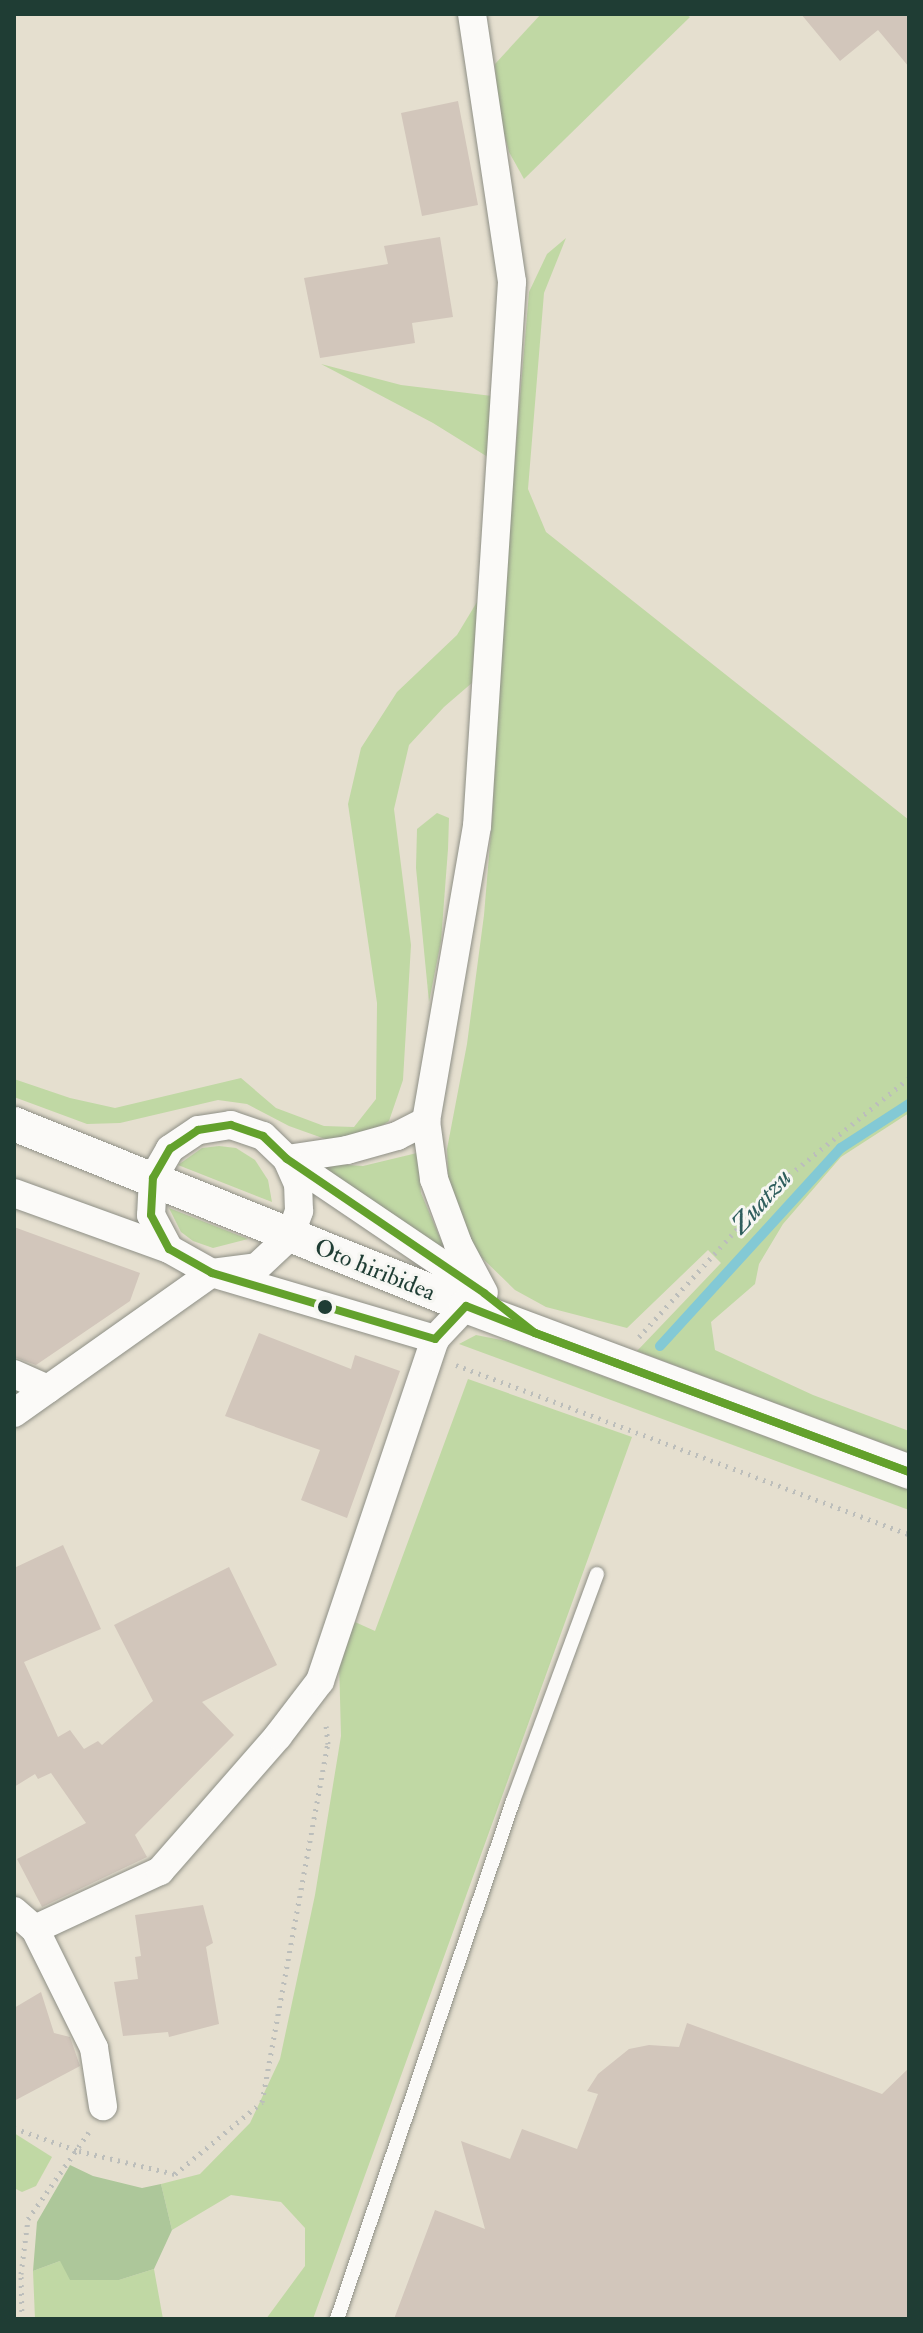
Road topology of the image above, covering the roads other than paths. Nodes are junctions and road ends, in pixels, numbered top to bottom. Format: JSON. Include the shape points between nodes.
{"nodes":[{"id":1,"x":472,"y":14,"type":"edge"},
{"id":2,"x":426,"y":1121,"type":"junction"},
{"id":3,"x":14,"y":1124,"type":"edge"},
{"id":4,"x":287,"y":1159,"type":"junction"},
{"id":5,"x":153,"y":1178,"type":"junction"},
{"id":6,"x":14,"y":1193,"type":"edge"},
{"id":7,"x":290,"y":1236,"type":"junction"},
{"id":8,"x":169,"y":1249,"type":"junction"},
{"id":9,"x":212,"y":1273,"type":"junction"},
{"id":10,"x":475,"y":1299,"type":"junction"},
{"id":11,"x":435,"y":1339,"type":"junction"},
{"id":12,"x":14,"y":1374,"type":"edge"},
{"id":13,"x":48,"y":1389,"type":"junction"},
{"id":14,"x":14,"y":1413,"type":"edge"},
{"id":15,"x":909,"y":1472,"type":"edge"},
{"id":16,"x":597,"y":1574,"type":"dead end"},
{"id":17,"x":25,"y":1920,"type":"edge"},
{"id":18,"x":103,"y":2106,"type":"road end"},
{"id":19,"x":337,"y":2319,"type":"edge"}],
"edges":[{"from":1,"to":2,"type":"street","via":[[512,282],[477,826]]},
{"from":2,"to":4,"type":"street","via":[[397,1136],[347,1150]]},
{"from":2,"to":10,"type":"street","via":[[434,1179]]},
{"from":3,"to":5,"type":"street","name":"Oto hiribidea"},
{"from":4,"to":5,"type":"street","via":[[263,1136],[231,1125],[198,1130],[170,1149]]},
{"from":4,"to":7,"type":"street","name":"Oto hiribidea","via":[[298,1184],[299,1211]]},
{"from":4,"to":10,"type":"street"},
{"from":5,"to":7,"type":"street","name":"Oto hiribidea"},
{"from":5,"to":8,"type":"street","via":[[151,1215]]},
{"from":6,"to":8,"type":"street","name":"Oto hiribidea"},
{"from":7,"to":9,"type":"street","name":"Oto hiribidea","via":[[257,1267]]},
{"from":7,"to":10,"type":"street","name":"Oto hiribidea"},
{"from":8,"to":9,"type":"street","name":"Oto hiribidea"},
{"from":9,"to":11,"type":"street","name":"Oto hiribidea"},
{"from":9,"to":13,"type":"street"},
{"from":10,"to":11,"type":"street"},
{"from":10,"to":15,"type":"street","name":"Oto hiribidea","via":[[535,1333]]},
{"from":11,"to":17,"type":"street","via":[[320,1681],[160,1871]]},
{"from":12,"to":13,"type":"street"},
{"from":13,"to":14,"type":"street"},
{"from":16,"to":19,"type":"lane","via":[[513,1801]]},
{"from":17,"to":18,"type":"street","via":[[94,2048]]}]}
